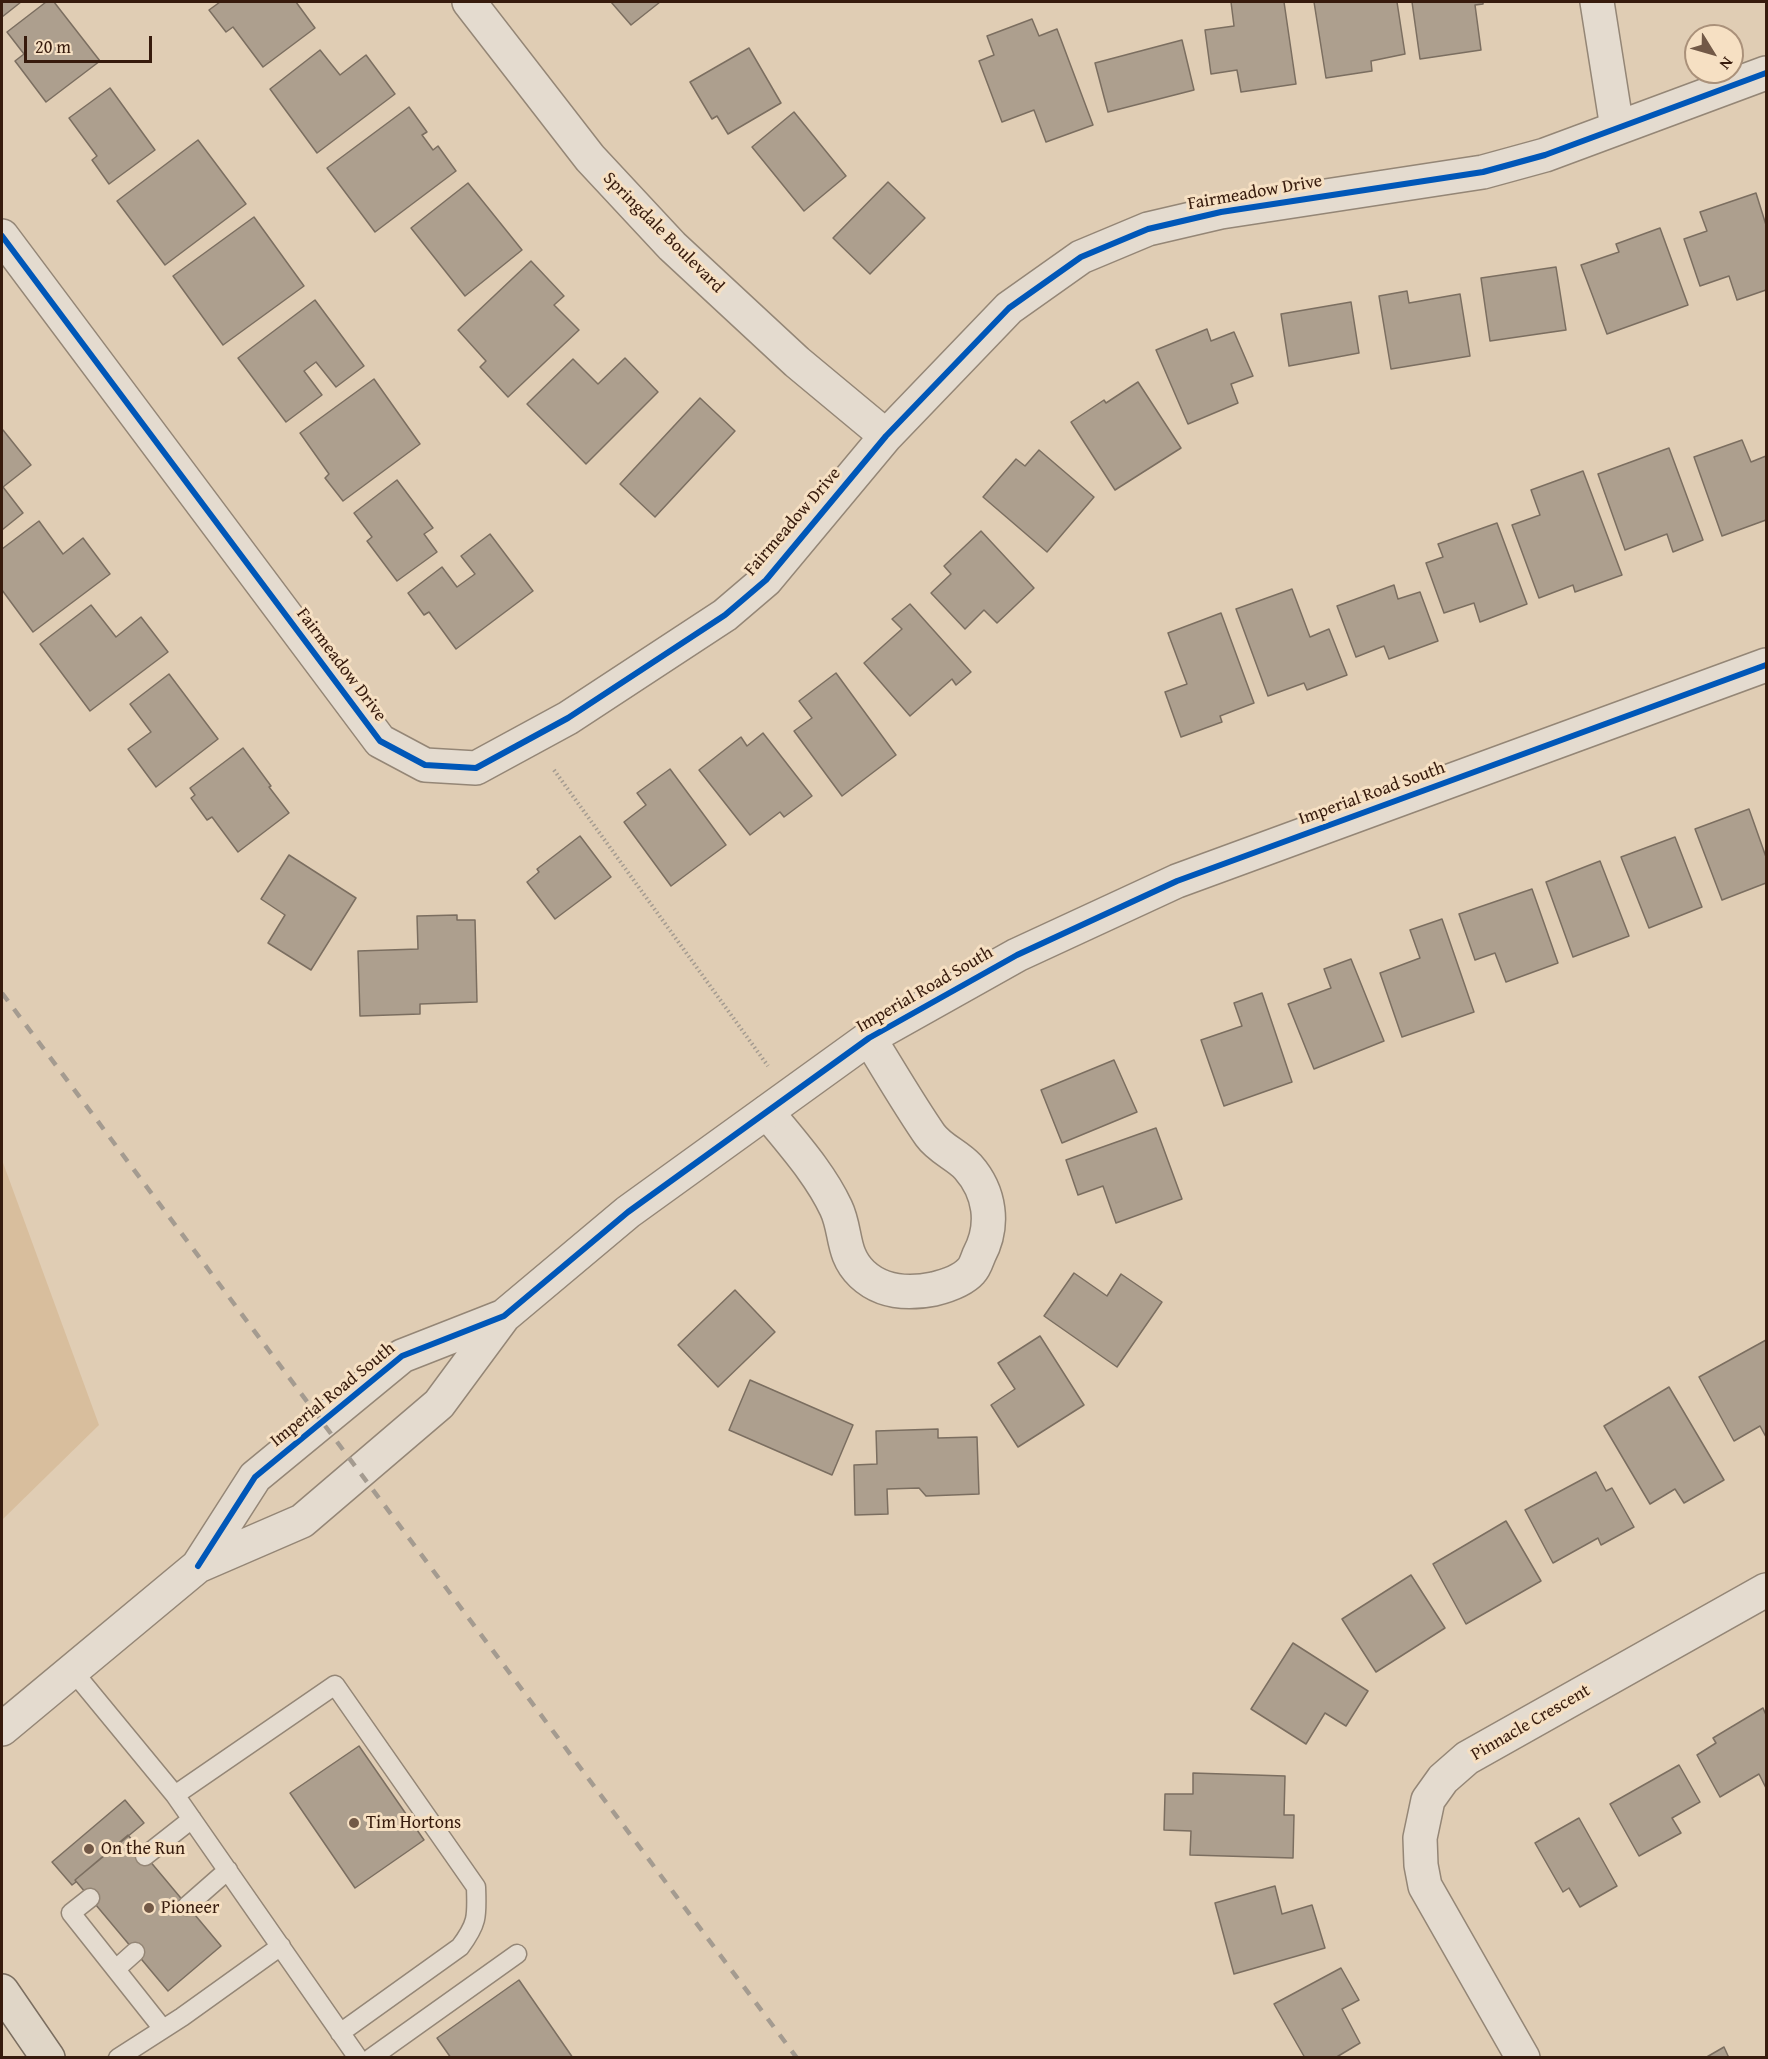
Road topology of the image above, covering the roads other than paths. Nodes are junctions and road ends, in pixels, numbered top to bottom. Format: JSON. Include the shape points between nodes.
{"nodes":[{"id":1,"x":469,"y":2,"type":"edge"},
{"id":2,"x":1597,"y":2,"type":"edge"},
{"id":3,"x":1767,"y":73,"type":"edge"},
{"id":4,"x":1617,"y":128,"type":"junction"},
{"id":5,"x":2,"y":236,"type":"edge"},
{"id":6,"x":886,"y":436,"type":"junction"},
{"id":7,"x":1767,"y":665,"type":"edge"},
{"id":8,"x":869,"y":1038,"type":"junction"},
{"id":9,"x":778,"y":1103,"type":"junction"},
{"id":10,"x":504,"y":1316,"type":"junction"},
{"id":11,"x":198,"y":1566,"type":"junction"},
{"id":12,"x":1767,"y":1590,"type":"edge"},
{"id":13,"x":72,"y":1670,"type":"junction"},
{"id":14,"x":2,"y":1729,"type":"edge"},
{"id":15,"x":175,"y":1795,"type":"junction"},
{"id":16,"x":192,"y":1819,"type":"junction"},
{"id":17,"x":145,"y":1856,"type":"dead end"},
{"id":18,"x":228,"y":1870,"type":"junction"},
{"id":19,"x":90,"y":1898,"type":"dead end"},
{"id":20,"x":188,"y":1906,"type":"dead end"},
{"id":21,"x":281,"y":1947,"type":"junction"},
{"id":22,"x":135,"y":1952,"type":"dead end"},
{"id":23,"x":518,"y":1954,"type":"dead end"},
{"id":24,"x":116,"y":1970,"type":"junction"},
{"id":25,"x":2,"y":1990,"type":"edge"},
{"id":26,"x":163,"y":2029,"type":"junction"},
{"id":27,"x":340,"y":2033,"type":"junction"},
{"id":28,"x":48,"y":2058,"type":"edge"},
{"id":29,"x":118,"y":2058,"type":"edge"},
{"id":30,"x":358,"y":2058,"type":"edge"},
{"id":31,"x":371,"y":2058,"type":"edge"},
{"id":32,"x":1522,"y":2058,"type":"edge"}],
"edges":[{"from":1,"to":6,"type":"street","name":"Springdale Boulevard","via":[[590,158],[672,246],[797,362]]},
{"from":2,"to":4,"type":"street"},
{"from":3,"to":4,"type":"street","name":"Fairmeadow Drive"},
{"from":4,"to":6,"type":"street","name":"Fairmeadow Drive","via":[[1545,155],[1483,172],[1221,212],[1148,229],[1081,257],[1009,308]]},
{"from":5,"to":6,"type":"street","name":"Fairmeadow Drive","via":[[380,741],[424,765],[476,768],[568,718],[725,615],[766,580]]},
{"from":7,"to":8,"type":"street","name":"Imperial Road South","via":[[1178,881],[1017,955]]},
{"from":8,"to":9,"type":"street","name":"Imperial Road South"},
{"from":8,"to":9,"type":"street","via":[[932,1137],[967,1166],[984,1190],[990,1217],[985,1244],[971,1271],[945,1286],[916,1293],[887,1290],[863,1275],[852,1263],[844,1244],[837,1209]]},
{"from":9,"to":10,"type":"street","name":"Imperial Road South","via":[[628,1212]]},
{"from":10,"to":11,"type":"street","name":"Imperial Road South","via":[[439,1404],[302,1521]]},
{"from":10,"to":11,"type":"street","name":"Imperial Road South","via":[[402,1356],[255,1477]]},
{"from":11,"to":13,"type":"street","name":"Imperial Road South"},
{"from":12,"to":32,"type":"street","name":"Pinnacle Crescent","via":[[1467,1758],[1443,1779],[1428,1800],[1420,1838],[1425,1886]]},
{"from":13,"to":14,"type":"street","name":"Imperial Road South"},
{"from":13,"to":15,"type":"lane"},
{"from":15,"to":16,"type":"lane"},
{"from":15,"to":27,"type":"lane","via":[[335,1685],[476,1887],[477,1916],[460,1947]]},
{"from":16,"to":17,"type":"lane"},
{"from":16,"to":18,"type":"lane"},
{"from":18,"to":20,"type":"lane"},
{"from":18,"to":21,"type":"lane"},
{"from":19,"to":24,"type":"lane","via":[[71,1913]]},
{"from":21,"to":26,"type":"lane"},
{"from":21,"to":27,"type":"lane"},
{"from":22,"to":24,"type":"lane"},
{"from":23,"to":31,"type":"lane"},
{"from":24,"to":26,"type":"lane"},
{"from":25,"to":28,"type":"main road"},
{"from":26,"to":29,"type":"lane"},
{"from":27,"to":30,"type":"lane"}]}
